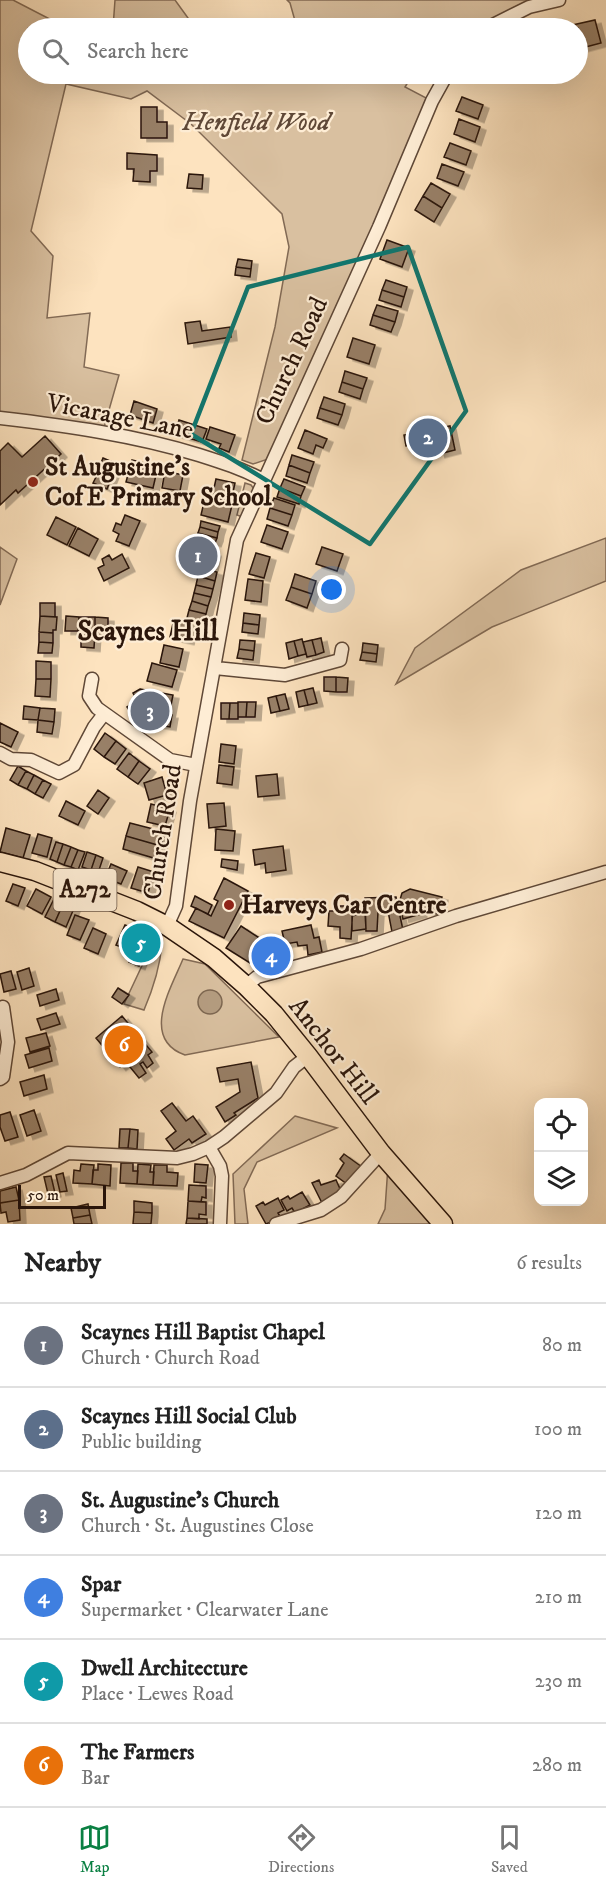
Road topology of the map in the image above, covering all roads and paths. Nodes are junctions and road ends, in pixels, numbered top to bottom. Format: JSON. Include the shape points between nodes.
{"nodes":[{"id":1,"x":560,"y":0,"type":"edge"},
{"id":2,"x":507,"y":18,"type":"edge"},
{"id":3,"x":441,"y":84,"type":"edge"},
{"id":4,"x":0,"y":418,"type":"edge"},
{"id":5,"x":264,"y":480,"type":"junction"},
{"id":6,"x":342,"y":649,"type":"dead end"},
{"id":7,"x":215,"y":668,"type":"junction"},
{"id":8,"x":92,"y":679,"type":"dead end"},
{"id":9,"x":104,"y":714,"type":"junction"},
{"id":10,"x":0,"y":753,"type":"edge"},
{"id":11,"x":196,"y":765,"type":"junction"},
{"id":12,"x":0,"y":862,"type":"edge"},
{"id":13,"x":606,"y":872,"type":"edge"},
{"id":14,"x":167,"y":926,"type":"junction"},
{"id":15,"x":246,"y":986,"type":"junction"},
{"id":16,"x":3,"y":1007,"type":"dead end"},
{"id":17,"x":308,"y":1056,"type":"junction"},
{"id":18,"x":0,"y":1079,"type":"edge"},
{"id":19,"x":209,"y":1148,"type":"junction"},
{"id":20,"x":381,"y":1153,"type":"junction"},
{"id":21,"x":0,"y":1183,"type":"edge"},
{"id":22,"x":220,"y":1224,"type":"edge"},
{"id":23,"x":276,"y":1224,"type":"edge"},
{"id":24,"x":443,"y":1224,"type":"edge"}],
"edges":[{"from":1,"to":2,"type":"street","via":[[529,7]]},
{"from":3,"to":5,"type":"street","name":"Church Road"},
{"from":4,"to":5,"type":"street","name":"Vicarage Lane","via":[[104,431],[161,443],[243,469]]},
{"from":5,"to":7,"type":"street","name":"Church Road","via":[[237,540]]},
{"from":6,"to":7,"type":"street","via":[[340,660],[285,675]]},
{"from":7,"to":11,"type":"street","name":"Church Road"},
{"from":8,"to":9,"type":"street","via":[[89,696]]},
{"from":9,"to":10,"type":"street","via":[[74,765],[59,773],[32,760],[11,759]]},
{"from":9,"to":11,"type":"street","via":[[170,759]]},
{"from":11,"to":14,"type":"street","name":"Church Road","via":[[176,906]]},
{"from":12,"to":14,"type":"highway","number":"A272","via":[[103,897]]},
{"from":13,"to":15,"type":"street","via":[[361,949],[257,977]]},
{"from":14,"to":15,"type":"highway","name":"Anchor Hill","number":"A272"},
{"from":15,"to":17,"type":"highway","name":"Anchor Hill","number":"A272"},
{"from":16,"to":18,"type":"street","via":[[8,1042]]},
{"from":17,"to":19,"type":"street","via":[[294,1067],[276,1093]]},
{"from":17,"to":20,"type":"highway","name":"Anchor Hill","number":"A272"},
{"from":19,"to":21,"type":"street","via":[[177,1158],[68,1153],[26,1175]]},
{"from":19,"to":22,"type":"street","via":[[222,1176]]},
{"from":20,"to":23,"type":"street","via":[[342,1197],[321,1210]]},
{"from":20,"to":24,"type":"highway","name":"Anchor Hill","number":"A272"}]}
